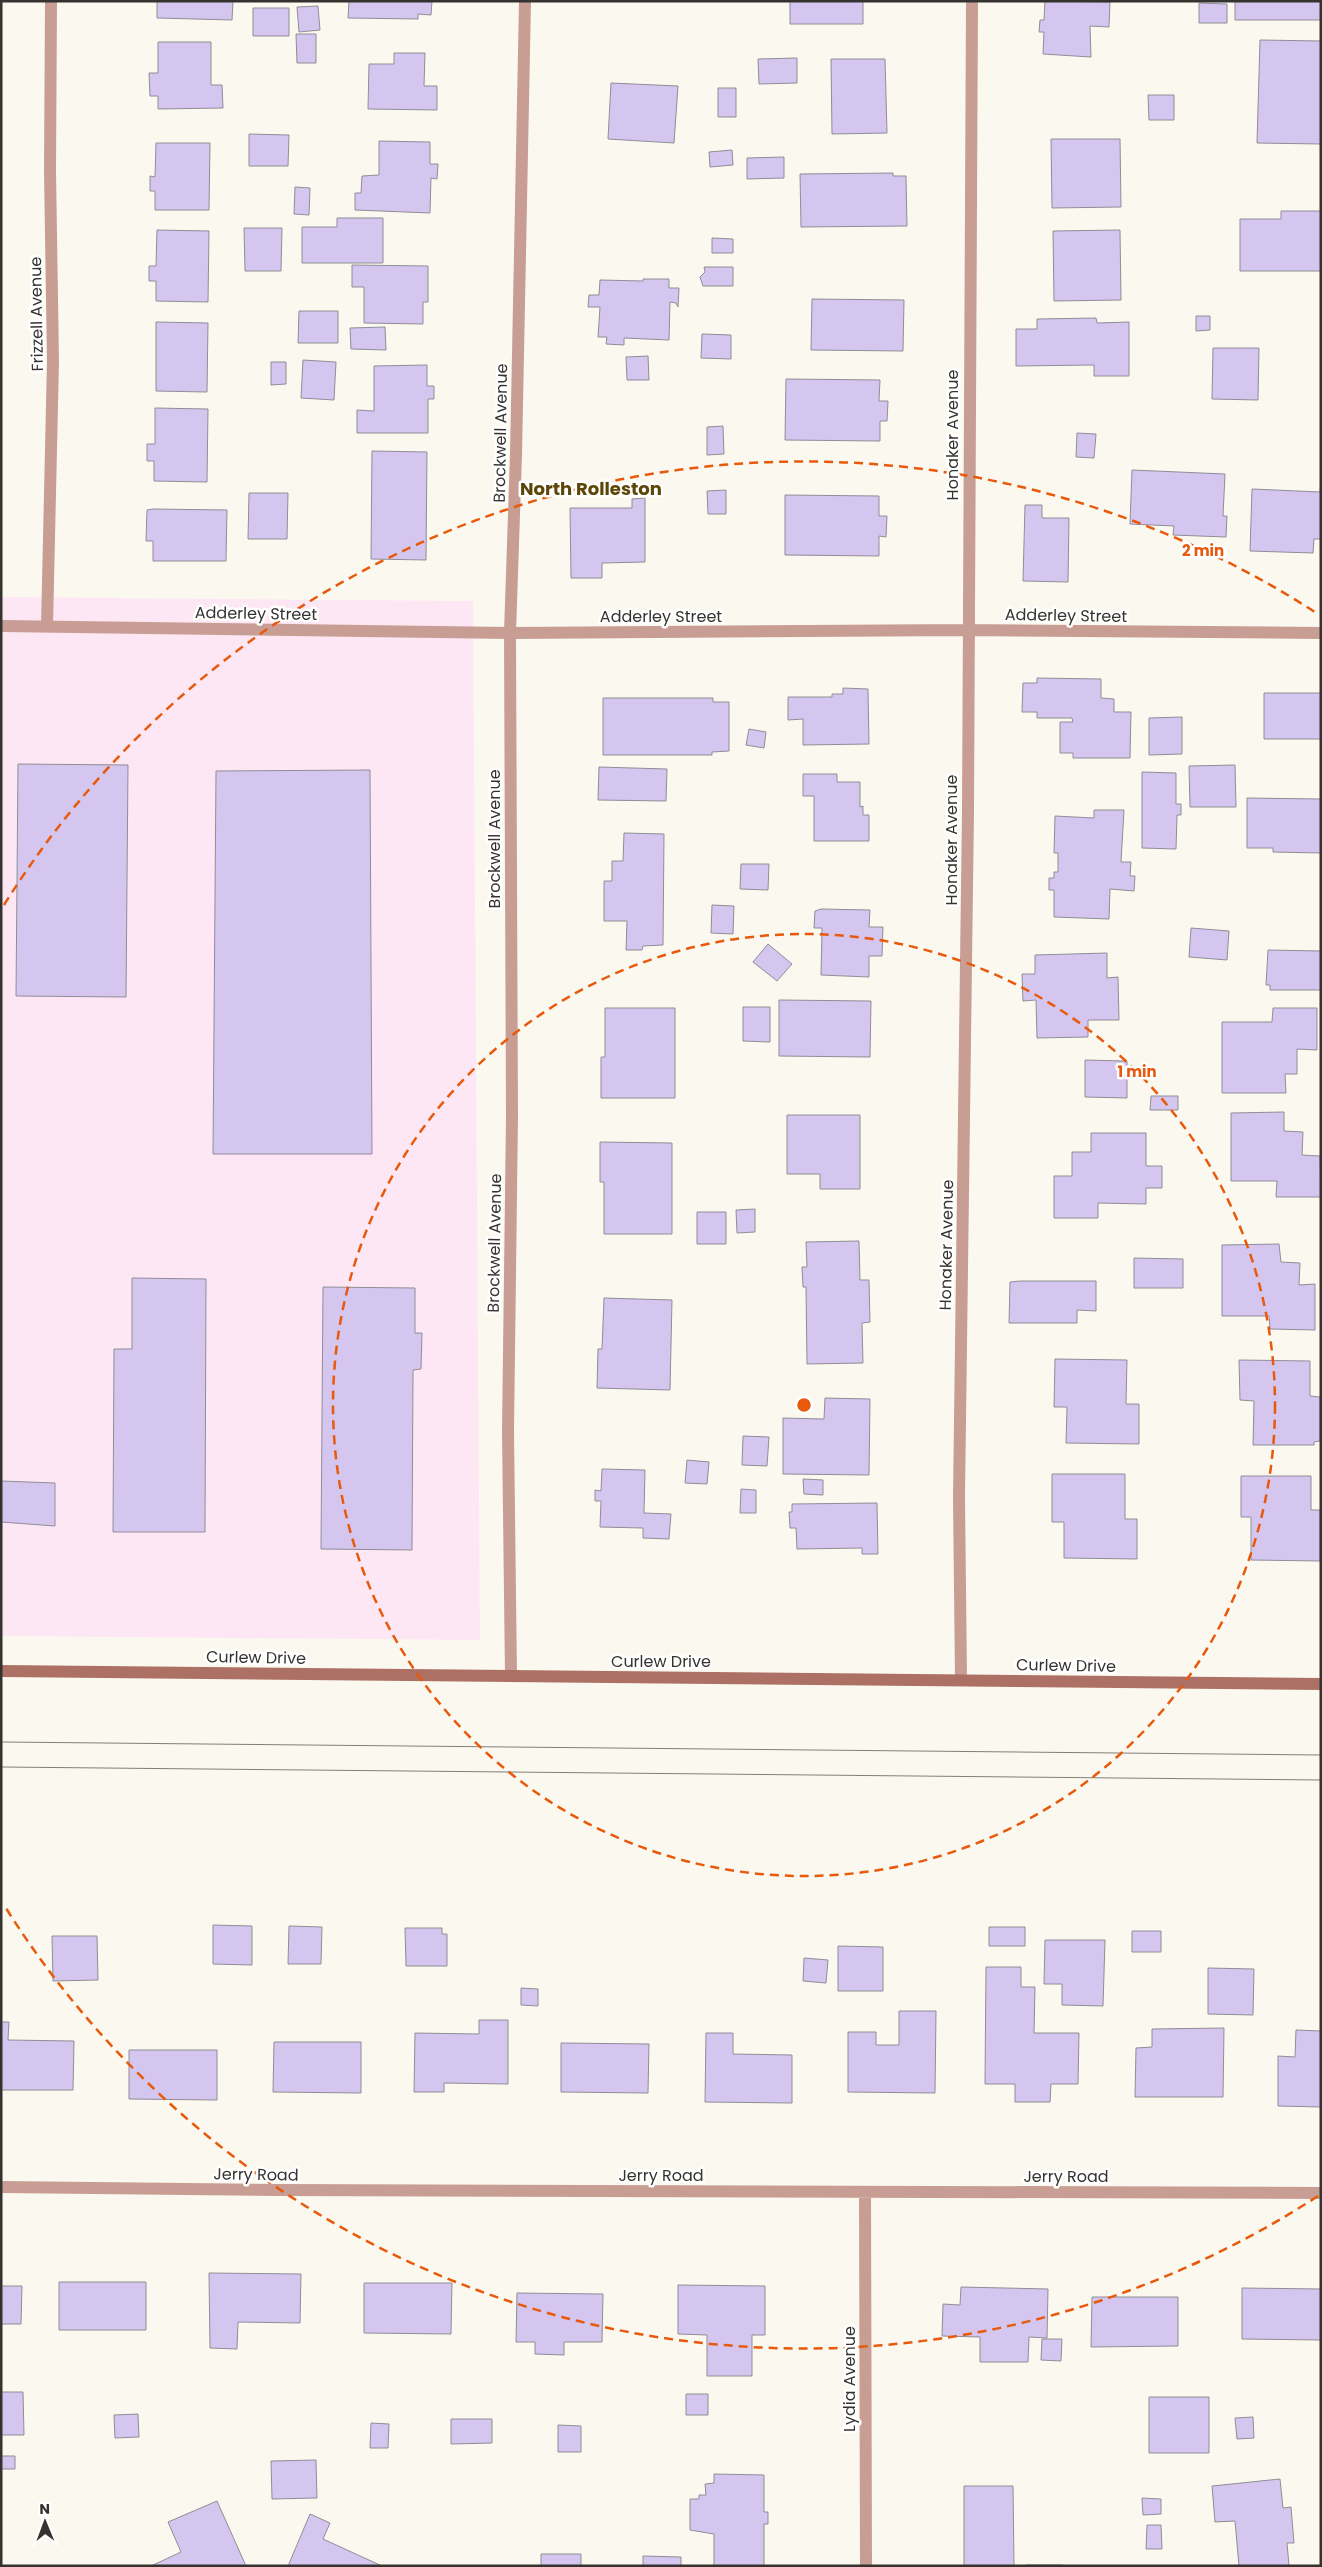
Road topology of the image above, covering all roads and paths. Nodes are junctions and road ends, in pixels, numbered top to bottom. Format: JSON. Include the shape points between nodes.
{"nodes":[{"id":1,"x":51,"y":1,"type":"edge"},
{"id":2,"x":525,"y":1,"type":"edge"},
{"id":3,"x":972,"y":1,"type":"edge"},
{"id":4,"x":1,"y":626,"type":"edge"},
{"id":5,"x":47,"y":626,"type":"junction"},
{"id":6,"x":967,"y":630,"type":"junction"},
{"id":7,"x":510,"y":633,"type":"junction"},
{"id":8,"x":1321,"y":633,"type":"edge"},
{"id":9,"x":1,"y":1671,"type":"edge"},
{"id":10,"x":511,"y":1676,"type":"junction"},
{"id":11,"x":961,"y":1680,"type":"junction"},
{"id":12,"x":1321,"y":1684,"type":"edge"},
{"id":13,"x":1,"y":2187,"type":"edge"},
{"id":14,"x":865,"y":2192,"type":"junction"},
{"id":15,"x":1321,"y":2193,"type":"edge"},
{"id":16,"x":866,"y":2566,"type":"edge"}],
"edges":[{"from":1,"to":5,"type":"street","name":"Frizzell Avenue","via":[[53,361]]},
{"from":2,"to":7,"type":"street","name":"Brockwell Avenue"},
{"from":3,"to":6,"type":"street","name":"Honaker Avenue"},
{"from":4,"to":5,"type":"street","name":"Adderley Street"},
{"from":5,"to":7,"type":"street","name":"Adderley Street"},
{"from":6,"to":7,"type":"street","name":"Adderley Street"},
{"from":6,"to":8,"type":"street","name":"Adderley Street"},
{"from":6,"to":11,"type":"street","name":"Honaker Avenue","via":[[968,810],[959,1497]]},
{"from":7,"to":10,"type":"street","name":"Brockwell Avenue","via":[[512,1116],[508,1431]]},
{"from":9,"to":10,"type":"street","name":"Curlew Drive"},
{"from":10,"to":11,"type":"street","name":"Curlew Drive"},
{"from":11,"to":12,"type":"street","name":"Curlew Drive"},
{"from":13,"to":14,"type":"street","name":"Jerry Road"},
{"from":14,"to":15,"type":"street","name":"Jerry Road"},
{"from":14,"to":16,"type":"street","name":"Lydia Avenue"}]}
